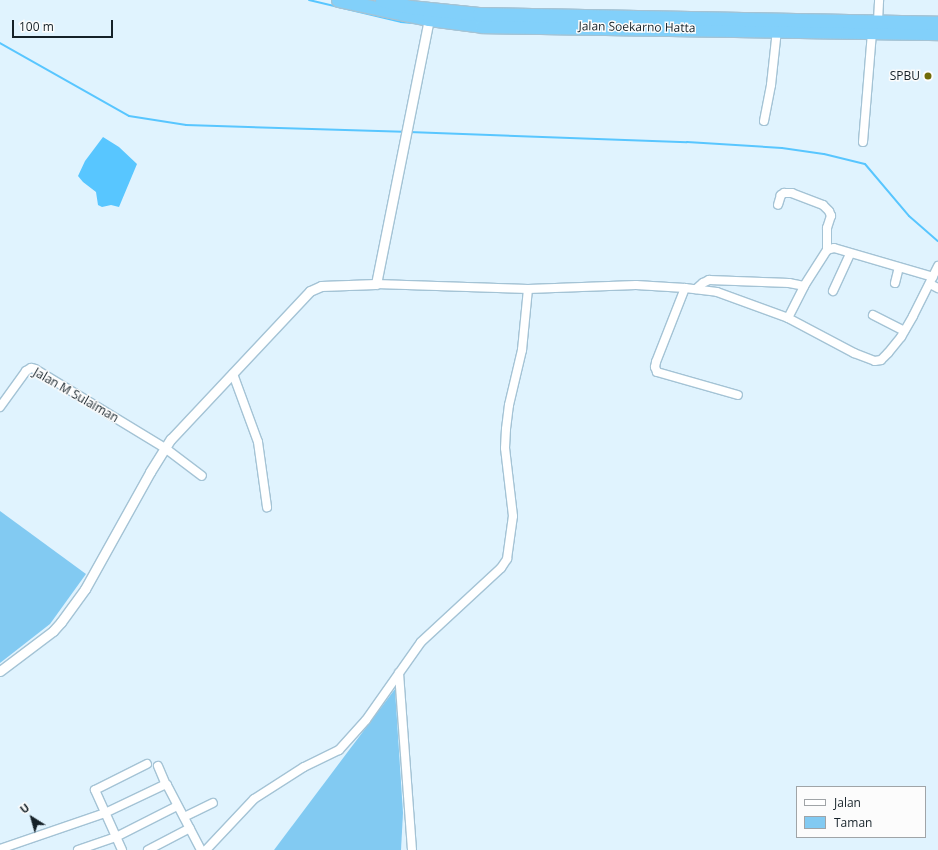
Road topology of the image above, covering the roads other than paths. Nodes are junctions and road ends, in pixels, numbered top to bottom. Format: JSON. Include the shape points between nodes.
{"nodes":[{"id":1,"x":338,"y":0,"type":"edge"},
{"id":2,"x":382,"y":0,"type":"edge"},
{"id":3,"x":879,"y":0,"type":"edge"},
{"id":4,"x":402,"y":2,"type":"edge"},
{"id":5,"x":938,"y":23,"type":"edge"},
{"id":6,"x":428,"y":24,"type":"junction"},
{"id":7,"x":875,"y":24,"type":"junction"},
{"id":8,"x":777,"y":32,"type":"junction"},
{"id":9,"x":938,"y":33,"type":"edge"},
{"id":10,"x":764,"y":120,"type":"dead end"},
{"id":11,"x":863,"y":142,"type":"dead end"},
{"id":12,"x":778,"y":205,"type":"dead end"},
{"id":13,"x":827,"y":250,"type":"junction"},
{"id":14,"x":850,"y":254,"type":"junction"},
{"id":15,"x":938,"y":266,"type":"edge"},
{"id":16,"x":899,"y":267,"type":"junction"},
{"id":17,"x":931,"y":280,"type":"junction"},
{"id":18,"x":895,"y":283,"type":"dead end"},
{"id":19,"x":376,"y":284,"type":"junction"},
{"id":20,"x":804,"y":286,"type":"junction"},
{"id":21,"x":685,"y":288,"type":"junction"},
{"id":22,"x":938,"y":288,"type":"edge"},
{"id":23,"x":528,"y":289,"type":"junction"},
{"id":24,"x":696,"y":289,"type":"junction"},
{"id":25,"x":833,"y":291,"type":"dead end"},
{"id":26,"x":873,"y":315,"type":"dead end"},
{"id":27,"x":788,"y":318,"type":"junction"},
{"id":28,"x":904,"y":331,"type":"junction"},
{"id":29,"x":233,"y":374,"type":"junction"},
{"id":30,"x":738,"y":395,"type":"dead end"},
{"id":31,"x":0,"y":407,"type":"edge"},
{"id":32,"x":165,"y":448,"type":"junction"},
{"id":33,"x":202,"y":476,"type":"dead end"},
{"id":34,"x":267,"y":507,"type":"dead end"},
{"id":35,"x":0,"y":671,"type":"edge"},
{"id":36,"x":399,"y":673,"type":"junction"},
{"id":37,"x":147,"y":764,"type":"dead end"},
{"id":38,"x":158,"y":766,"type":"dead end"},
{"id":39,"x":166,"y":785,"type":"junction"},
{"id":40,"x":213,"y":803,"type":"dead end"},
{"id":41,"x":178,"y":806,"type":"junction"},
{"id":42,"x":105,"y":813,"type":"junction"},
{"id":43,"x":184,"y":818,"type":"junction"},
{"id":44,"x":190,"y":828,"type":"junction"},
{"id":45,"x":116,"y":837,"type":"junction"},
{"id":46,"x":0,"y":849,"type":"edge"},
{"id":47,"x":78,"y":850,"type":"edge"},
{"id":48,"x":122,"y":850,"type":"edge"},
{"id":49,"x":148,"y":850,"type":"edge"},
{"id":50,"x":201,"y":850,"type":"edge"},
{"id":51,"x":206,"y":850,"type":"edge"},
{"id":52,"x":412,"y":850,"type":"edge"}],
"edges":[{"from":1,"to":6,"type":"highway","name":"Jalan Soekarno Hatta"},
{"from":2,"to":4,"type":"highway","name":"Jalan Soekarno Hatta"},
{"from":3,"to":7,"type":"street"},
{"from":4,"to":7,"type":"highway","name":"Jalan Soekarno Hatta","via":[[494,14]]},
{"from":5,"to":7,"type":"highway","name":"Jalan Soekarno Hatta"},
{"from":6,"to":8,"type":"highway","name":"Jalan Soekarno Hatta"},
{"from":6,"to":19,"type":"street"},
{"from":7,"to":8,"type":"highway","name":"Jalan Soekarno Hatta"},
{"from":7,"to":9,"type":"highway","name":"Jalan Soekarno Hatta"},
{"from":7,"to":11,"type":"street","via":[[869,62]]},
{"from":8,"to":10,"type":"street"},
{"from":12,"to":13,"type":"street","via":[[781,195],[786,192],[827,208],[831,216],[827,228]]},
{"from":13,"to":14,"type":"street","via":[[834,248]]},
{"from":13,"to":20,"type":"street"},
{"from":14,"to":16,"type":"street"},
{"from":14,"to":25,"type":"street"},
{"from":15,"to":17,"type":"street"},
{"from":16,"to":17,"type":"street"},
{"from":16,"to":18,"type":"street"},
{"from":17,"to":22,"type":"street"},
{"from":17,"to":28,"type":"street"},
{"from":19,"to":23,"type":"street"},
{"from":19,"to":29,"type":"street","via":[[321,286],[313,289]]},
{"from":20,"to":24,"type":"street","via":[[714,280],[703,283]]},
{"from":20,"to":27,"type":"street"},
{"from":21,"to":23,"type":"street","via":[[636,285]]},
{"from":21,"to":24,"type":"street"},
{"from":21,"to":30,"type":"street","via":[[656,362],[657,372]]},
{"from":23,"to":36,"type":"street","via":[[522,350],[506,429],[505,448],[513,516],[507,559],[501,568],[421,642]]},
{"from":24,"to":27,"type":"street","via":[[716,292]]},
{"from":26,"to":28,"type":"street"},
{"from":27,"to":28,"type":"street","via":[[875,361],[881,360],[888,353]]},
{"from":29,"to":32,"type":"street"},
{"from":29,"to":34,"type":"street","via":[[258,442]]},
{"from":31,"to":32,"type":"street","name":"Jalan M Sulaiman","via":[[26,371],[31,368]]},
{"from":32,"to":33,"type":"street"},
{"from":32,"to":35,"type":"street","via":[[72,608],[53,631]]},
{"from":36,"to":51,"type":"street","via":[[366,720],[339,750],[304,767],[254,800]]},
{"from":36,"to":52,"type":"street"},
{"from":37,"to":42,"type":"street","via":[[95,790]]},
{"from":38,"to":39,"type":"street"},
{"from":39,"to":41,"type":"street"},
{"from":39,"to":42,"type":"street"},
{"from":40,"to":43,"type":"street"},
{"from":41,"to":43,"type":"street"},
{"from":41,"to":45,"type":"street"},
{"from":42,"to":45,"type":"street"},
{"from":42,"to":46,"type":"street"},
{"from":43,"to":44,"type":"street"},
{"from":44,"to":49,"type":"street"},
{"from":44,"to":50,"type":"street"},
{"from":45,"to":47,"type":"street"},
{"from":45,"to":48,"type":"street"}]}
